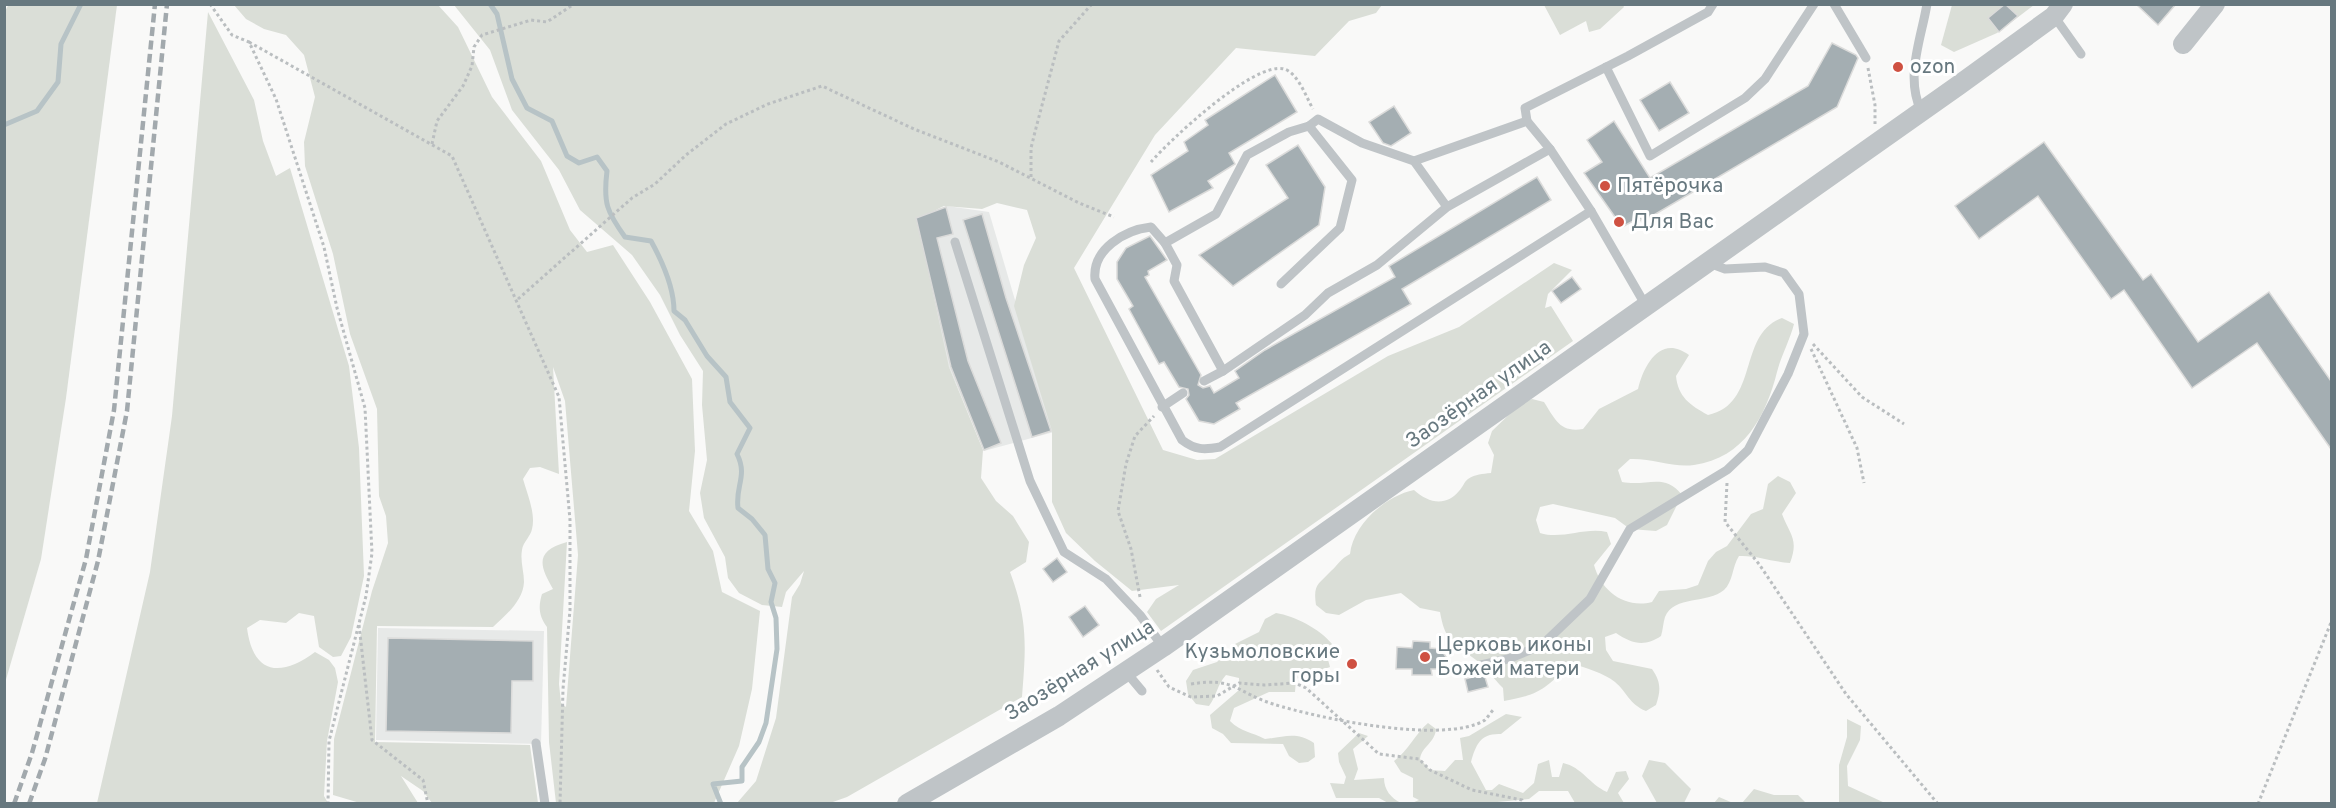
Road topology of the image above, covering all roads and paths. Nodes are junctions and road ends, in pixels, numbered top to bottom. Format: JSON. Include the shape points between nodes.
{"nodes":[{"id":1,"x":210,"y":4,"type":"edge"},
{"id":2,"x":574,"y":4,"type":"edge"},
{"id":3,"x":1092,"y":4,"type":"edge"},
{"id":4,"x":1713,"y":4,"type":"edge"},
{"id":5,"x":1814,"y":4,"type":"edge"},
{"id":6,"x":1834,"y":4,"type":"edge"},
{"id":7,"x":1927,"y":4,"type":"edge"},
{"id":8,"x":2215,"y":4,"type":"edge"},
{"id":9,"x":2059,"y":10,"type":"edge"},
{"id":10,"x":249,"y":42,"type":"junction"},
{"id":11,"x":2183,"y":44,"type":"dead end"},
{"id":12,"x":2080,"y":54,"type":"dead end"},
{"id":13,"x":1866,"y":58,"type":"joint"},
{"id":14,"x":1606,"y":68,"type":"junction"},
{"id":15,"x":1921,"y":111,"type":"junction"},
{"id":16,"x":1318,"y":119,"type":"junction"},
{"id":17,"x":1527,"y":121,"type":"junction"},
{"id":18,"x":1310,"y":126,"type":"junction"},
{"id":19,"x":432,"y":144,"type":"junction"},
{"id":20,"x":1875,"y":145,"type":"junction"},
{"id":21,"x":1550,"y":149,"type":"junction"},
{"id":22,"x":1414,"y":161,"type":"junction"},
{"id":23,"x":1151,"y":162,"type":"dead end"},
{"id":24,"x":1031,"y":177,"type":"junction"},
{"id":25,"x":1447,"y":207,"type":"junction"},
{"id":26,"x":1591,"y":211,"type":"junction"},
{"id":27,"x":1114,"y":217,"type":"dead end"},
{"id":28,"x":955,"y":242,"type":"dead end"},
{"id":29,"x":1165,"y":243,"type":"junction"},
{"id":30,"x":1709,"y":263,"type":"junction"},
{"id":31,"x":1281,"y":284,"type":"dead end"},
{"id":32,"x":517,"y":300,"type":"junction"},
{"id":33,"x":1646,"y":306,"type":"junction"},
{"id":34,"x":1804,"y":334,"type":"junction"},
{"id":35,"x":1223,"y":371,"type":"junction"},
{"id":36,"x":1204,"y":381,"type":"dead end"},
{"id":37,"x":1183,"y":393,"type":"dead end"},
{"id":38,"x":1162,"y":407,"type":"junction"},
{"id":39,"x":1904,"y":424,"type":"dead end"},
{"id":40,"x":1727,"y":470,"type":"junction"},
{"id":41,"x":1864,"y":483,"type":"dead end"},
{"id":42,"x":1140,"y":615,"type":"junction"},
{"id":43,"x":2331,"y":620,"type":"edge"},
{"id":44,"x":358,"y":622,"type":"junction"},
{"id":45,"x":1147,"y":652,"type":"junction"},
{"id":46,"x":1481,"y":665,"type":"dead end"},
{"id":47,"x":1126,"y":672,"type":"junction"},
{"id":48,"x":1191,"y":684,"type":"dead end"},
{"id":49,"x":1234,"y":684,"type":"junction"},
{"id":50,"x":1142,"y":691,"type":"dead end"},
{"id":51,"x":1494,"y":709,"type":"dead end"},
{"id":52,"x":1339,"y":720,"type":"junction"},
{"id":53,"x":536,"y":743,"type":"dead end"},
{"id":54,"x":328,"y":804,"type":"edge"},
{"id":55,"x":428,"y":804,"type":"edge"},
{"id":56,"x":545,"y":804,"type":"edge"},
{"id":57,"x":560,"y":804,"type":"edge"},
{"id":58,"x":907,"y":804,"type":"edge"},
{"id":59,"x":1523,"y":804,"type":"edge"},
{"id":60,"x":1938,"y":804,"type":"edge"},
{"id":61,"x":2258,"y":804,"type":"edge"}],
"edges":[{"from":1,"to":10,"type":"path","via":[[232,35]]},
{"from":2,"to":19,"type":"path","via":[[547,22],[531,20],[482,35],[474,47],[472,66],[463,86],[437,121]]},
{"from":3,"to":24,"type":"path","via":[[1059,41],[1035,128]]},
{"from":4,"to":14,"type":"lane","via":[[1708,12]]},
{"from":5,"to":14,"type":"lane","via":[[1765,79],[1745,98],[1650,156]]},
{"from":6,"to":13,"type":"lane"},
{"from":7,"to":15,"type":"lane","via":[[1913,64]]},
{"from":8,"to":11,"type":"street"},
{"from":9,"to":12,"type":"lane"},
{"from":9,"to":15,"type":"street","name":"Заозёрная улица"},
{"from":10,"to":19,"type":"path"},
{"from":10,"to":44,"type":"path","via":[[276,99],[317,225],[365,408],[372,553]]},
{"from":13,"to":20,"type":"path","via":[[1875,105]]},
{"from":14,"to":17,"type":"lane","via":[[1524,108]]},
{"from":15,"to":20,"type":"street","name":"Заозёрная улица"},
{"from":16,"to":18,"type":"lane"},
{"from":16,"to":22,"type":"lane","via":[[1362,143]]},
{"from":16,"to":23,"type":"path","via":[[1293,74],[1282,68],[1255,74],[1236,86]]},
{"from":17,"to":21,"type":"lane"},
{"from":17,"to":22,"type":"lane"},
{"from":18,"to":29,"type":"lane","via":[[1289,132],[1247,155],[1216,214]]},
{"from":18,"to":31,"type":"lane","via":[[1352,180],[1340,228]]},
{"from":19,"to":32,"type":"path","via":[[452,156]]},
{"from":20,"to":30,"type":"street","name":"Заозёрная улица"},
{"from":21,"to":25,"type":"lane"},
{"from":21,"to":26,"type":"lane"},
{"from":22,"to":25,"type":"lane"},
{"from":24,"to":27,"type":"path"},
{"from":24,"to":32,"type":"path","via":[[860,105],[843,93],[822,86],[804,90],[726,124],[655,184],[632,198]]},
{"from":25,"to":35,"type":"lane","via":[[1377,265],[1328,293],[1305,315]]},
{"from":26,"to":33,"type":"lane"},
{"from":26,"to":38,"type":"lane","via":[[1220,447],[1190,446]]},
{"from":28,"to":42,"type":"lane","via":[[1030,481],[1046,516],[1064,552],[1106,579]]},
{"from":29,"to":35,"type":"lane","via":[[1177,265],[1174,281]]},
{"from":29,"to":38,"type":"lane","via":[[1151,227],[1143,228],[1111,243],[1098,255],[1094,270],[1095,279]]},
{"from":30,"to":33,"type":"street","name":"Заозёрная улица"},
{"from":30,"to":34,"type":"lane","via":[[1725,269],[1765,267],[1784,273],[1799,294]]},
{"from":32,"to":57,"type":"path","via":[[559,397],[570,520],[570,610]]},
{"from":33,"to":45,"type":"street","name":"Заозёрная улица"},
{"from":34,"to":39,"type":"path","via":[[1862,397]]},
{"from":34,"to":40,"type":"lane","via":[[1748,450]]},
{"from":34,"to":41,"type":"path","via":[[1857,448]]},
{"from":35,"to":36,"type":"lane"},
{"from":37,"to":38,"type":"lane"},
{"from":38,"to":42,"type":"path","via":[[1135,436],[1118,511],[1139,585]]},
{"from":40,"to":46,"type":"lane","via":[[1630,529],[1590,599],[1542,645]]},
{"from":40,"to":60,"type":"path","via":[[1725,522],[1759,564],[1846,694]]},
{"from":42,"to":45,"type":"lane"},
{"from":42,"to":45,"type":"path"},
{"from":43,"to":61,"type":"path"},
{"from":44,"to":54,"type":"path","via":[[329,741]]},
{"from":44,"to":55,"type":"path","via":[[372,740],[423,780]]},
{"from":45,"to":47,"type":"street","name":"Заозёрная улица"},
{"from":45,"to":49,"type":"path","via":[[1169,687],[1191,697],[1217,696]]},
{"from":47,"to":50,"type":"lane"},
{"from":47,"to":58,"type":"street","name":"Заозёрная улица","via":[[1059,716]]},
{"from":48,"to":49,"type":"path"},
{"from":49,"to":52,"type":"path","via":[[1272,704]]},
{"from":49,"to":52,"type":"path","via":[[1295,683],[1306,688]]},
{"from":51,"to":52,"type":"path","via":[[1485,720],[1452,729],[1386,728]]},
{"from":52,"to":59,"type":"path","via":[[1379,754],[1419,759],[1430,770],[1472,790],[1522,800]]},
{"from":53,"to":56,"type":"lane"}]}
